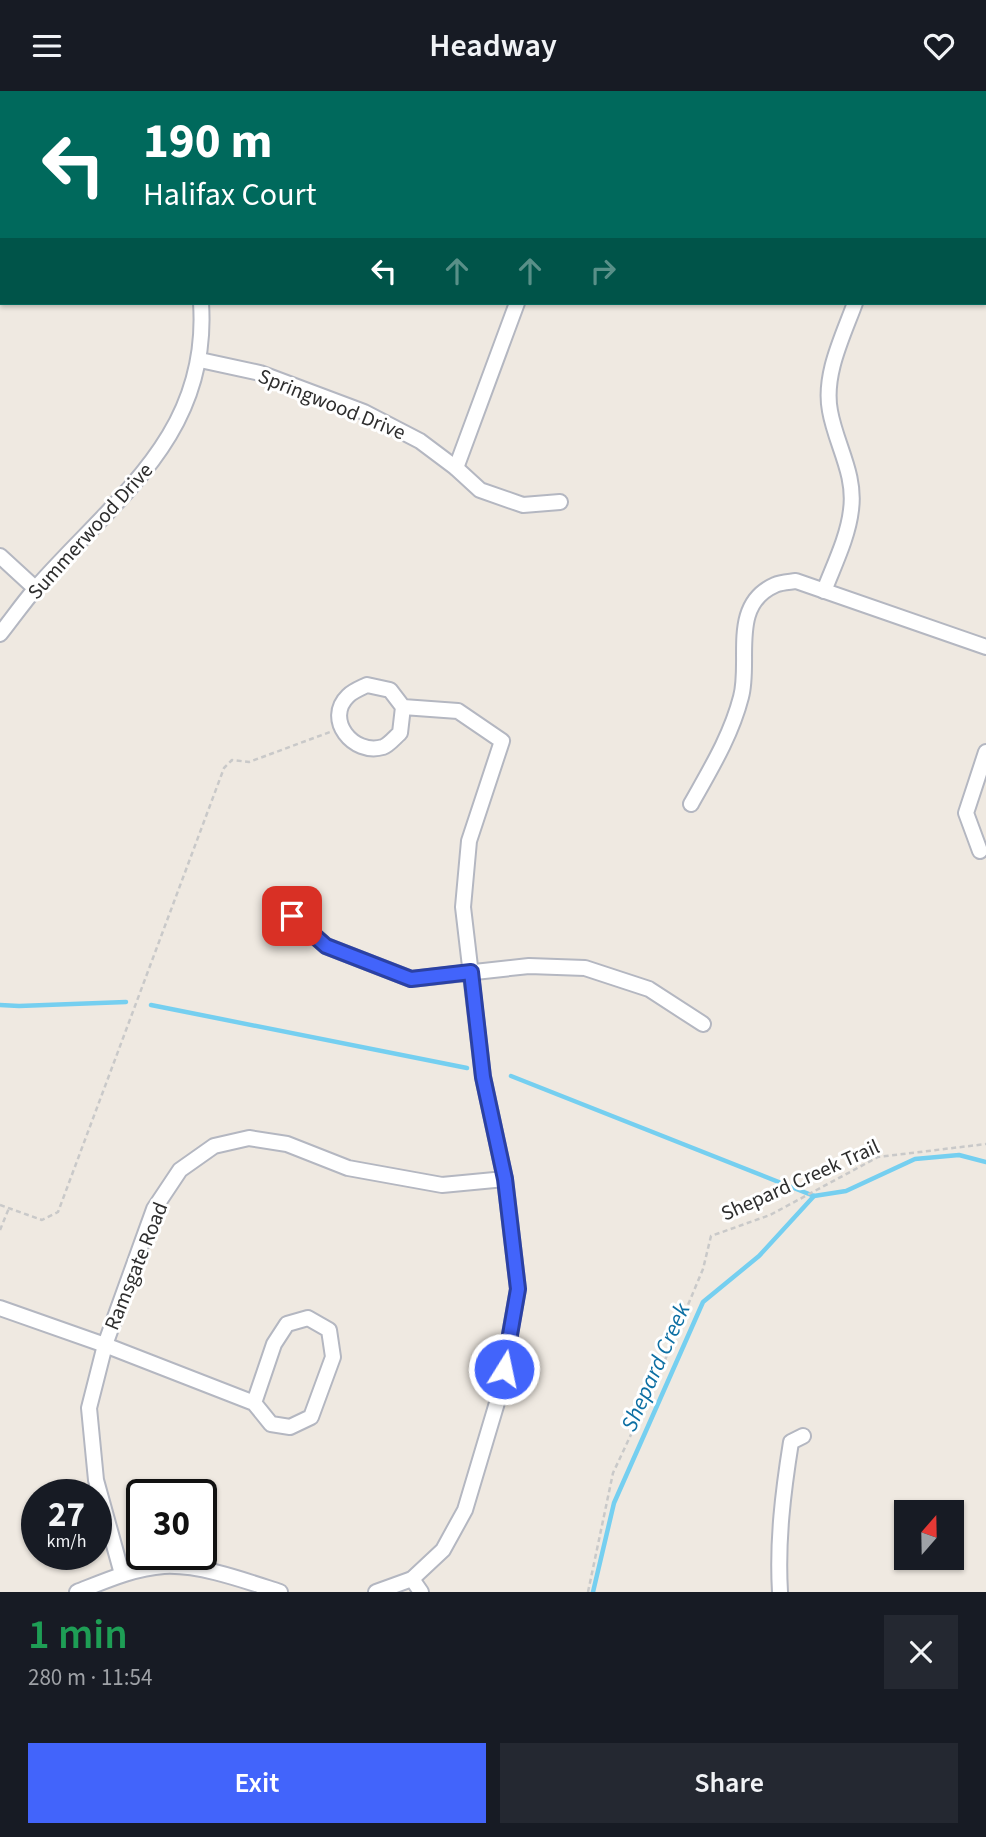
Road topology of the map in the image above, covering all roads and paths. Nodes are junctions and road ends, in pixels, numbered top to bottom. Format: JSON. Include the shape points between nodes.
{"nodes":[{"id":1,"x":201,"y":305,"type":"edge"},
{"id":2,"x":516,"y":305,"type":"edge"},
{"id":3,"x":854,"y":305,"type":"edge"},
{"id":4,"x":200,"y":360,"type":"junction"},
{"id":5,"x":456,"y":468,"type":"junction"},
{"id":6,"x":560,"y":502,"type":"dead end"},
{"id":7,"x":0,"y":556,"type":"edge"},
{"id":8,"x":36,"y":589,"type":"junction"},
{"id":9,"x":824,"y":591,"type":"junction"},
{"id":10,"x":0,"y":634,"type":"edge"},
{"id":11,"x":986,"y":647,"type":"edge"},
{"id":12,"x":403,"y":707,"type":"junction"},
{"id":13,"x":341,"y":728,"type":"junction"},
{"id":14,"x":986,"y":752,"type":"edge"},
{"id":15,"x":691,"y":804,"type":"dead end"},
{"id":16,"x":980,"y":851,"type":"dead end"},
{"id":17,"x":292,"y":916,"type":"dead end"},
{"id":18,"x":471,"y":972,"type":"junction"},
{"id":19,"x":702,"y":1024,"type":"dead end"},
{"id":20,"x":986,"y":1144,"type":"edge"},
{"id":21,"x":505,"y":1179,"type":"junction"},
{"id":22,"x":0,"y":1205,"type":"edge"},
{"id":23,"x":9,"y":1208,"type":"junction"},
{"id":24,"x":0,"y":1230,"type":"edge"},
{"id":25,"x":0,"y":1308,"type":"edge"},
{"id":26,"x":105,"y":1345,"type":"junction"},
{"id":27,"x":254,"y":1403,"type":"junction"},
{"id":28,"x":803,"y":1436,"type":"dead end"},
{"id":29,"x":122,"y":1574,"type":"junction"},
{"id":30,"x":412,"y":1579,"type":"junction"},
{"id":31,"x":77,"y":1592,"type":"edge"},
{"id":32,"x":280,"y":1592,"type":"edge"},
{"id":33,"x":376,"y":1592,"type":"edge"},
{"id":34,"x":421,"y":1592,"type":"edge"},
{"id":35,"x":588,"y":1592,"type":"edge"},
{"id":36,"x":780,"y":1592,"type":"edge"}],
"edges":[{"from":1,"to":4,"type":"street","name":"Summerwood Drive"},
{"from":2,"to":5,"type":"street"},
{"from":3,"to":9,"type":"street","via":[[830,384],[830,411],[847,466],[851,509]]},
{"from":4,"to":5,"type":"street","name":"Springwood Drive","via":[[260,373],[363,412],[419,441]]},
{"from":4,"to":8,"type":"street","name":"Summerwood Drive","via":[[183,411],[156,457]]},
{"from":5,"to":6,"type":"street","name":"Springwood Drive","via":[[480,490],[523,505]]},
{"from":7,"to":8,"type":"street"},
{"from":8,"to":10,"type":"street","name":"Summerwood Drive"},
{"from":9,"to":11,"type":"street"},
{"from":9,"to":15,"type":"street","via":[[796,581],[775,585],[755,601],[744,624],[742,695],[727,739]]},
{"from":12,"to":13,"type":"street","via":[[400,733],[385,747],[365,748],[351,742]]},
{"from":12,"to":13,"type":"street","via":[[390,690],[367,685],[346,697]]},
{"from":12,"to":18,"type":"street","via":[[458,711],[502,741],[469,841],[463,907]]},
{"from":13,"to":23,"type":"path","via":[[249,762],[232,760],[224,768],[58,1212],[41,1220]]},
{"from":14,"to":16,"type":"street","via":[[965,813]]},
{"from":17,"to":18,"type":"street","via":[[326,946],[411,979]]},
{"from":18,"to":19,"type":"street","via":[[528,966],[585,968],[649,989]]},
{"from":18,"to":21,"type":"street","via":[[483,1077]]},
{"from":20,"to":35,"type":"path","name":"Shepard Creek Trail","via":[[878,1157],[769,1215],[711,1236],[698,1281],[613,1473]]},
{"from":21,"to":26,"type":"street","name":"Ramsgate Road","via":[[442,1185],[348,1168],[287,1144],[249,1138],[214,1146],[180,1170],[154,1209]]},
{"from":21,"to":30,"type":"street","via":[[518,1289],[499,1396],[466,1510],[443,1550]]},
{"from":22,"to":23,"type":"path"},
{"from":23,"to":24,"type":"path"},
{"from":25,"to":26,"type":"street"},
{"from":26,"to":27,"type":"street"},
{"from":26,"to":29,"type":"street","name":"Ramsgate Road","via":[[89,1408],[96,1480]]},
{"from":27,"to":27,"type":"street","via":[[271,1425],[290,1427],[311,1417],[333,1357],[329,1330],[307,1318],[287,1324],[274,1344]]},
{"from":28,"to":36,"type":"street","via":[[791,1442],[778,1554]]},
{"from":29,"to":31,"type":"street"},
{"from":29,"to":32,"type":"street","via":[[166,1566],[216,1572]]},
{"from":30,"to":33,"type":"street"},
{"from":30,"to":34,"type":"street"}]}
